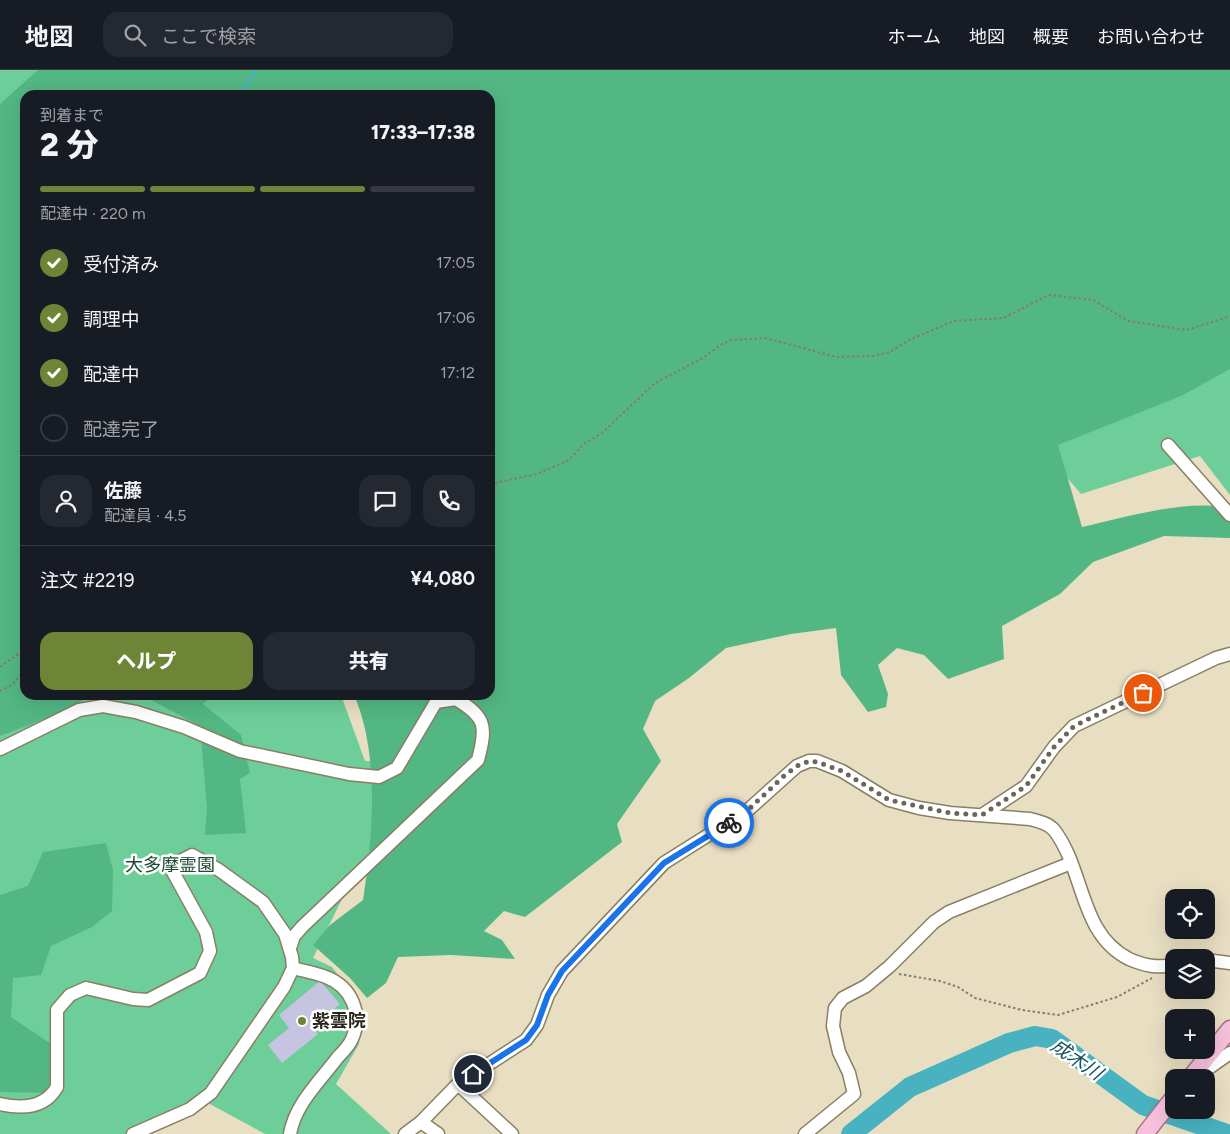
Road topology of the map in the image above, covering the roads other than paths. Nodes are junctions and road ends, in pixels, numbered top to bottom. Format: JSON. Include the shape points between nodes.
{"nodes":[{"id":1,"x":1168,"y":446,"type":"dead end"},
{"id":2,"x":1230,"y":515,"type":"edge"},
{"id":3,"x":1230,"y":654,"type":"edge"},
{"id":4,"x":449,"y":700,"type":"edge"},
{"id":5,"x":458,"y":700,"type":"edge"},
{"id":6,"x":0,"y":749,"type":"edge"},
{"id":7,"x":982,"y":815,"type":"junction"},
{"id":8,"x":1071,"y":863,"type":"junction"},
{"id":9,"x":290,"y":948,"type":"junction"},
{"id":10,"x":1215,"y":961,"type":"edge"},
{"id":11,"x":1230,"y":963,"type":"edge"},
{"id":12,"x":1165,"y":966,"type":"edge"},
{"id":13,"x":293,"y":968,"type":"junction"},
{"id":14,"x":1230,"y":1029,"type":"edge"},
{"id":15,"x":1230,"y":1053,"type":"edge"},
{"id":16,"x":1197,"y":1069,"type":"edge"},
{"id":17,"x":1202,"y":1069,"type":"edge"},
{"id":18,"x":458,"y":1084,"type":"junction"},
{"id":19,"x":0,"y":1104,"type":"edge"},
{"id":20,"x":1165,"y":1108,"type":"edge"},
{"id":21,"x":424,"y":1127,"type":"edge"},
{"id":22,"x":133,"y":1134,"type":"edge"},
{"id":23,"x":290,"y":1134,"type":"edge"},
{"id":24,"x":405,"y":1134,"type":"edge"},
{"id":25,"x":438,"y":1134,"type":"edge"},
{"id":26,"x":512,"y":1134,"type":"edge"},
{"id":27,"x":805,"y":1134,"type":"edge"},
{"id":28,"x":1145,"y":1134,"type":"edge"}],
"edges":[{"from":1,"to":2,"type":"street"},
{"from":3,"to":7,"type":"street","via":[[1074,726],[1026,786]]},
{"from":4,"to":6,"type":"street","via":[[436,702],[396,768],[378,777],[240,751],[184,727],[103,706],[79,710]]},
{"from":5,"to":9,"type":"street","via":[[476,711],[484,735],[478,760],[303,926],[294,936]]},
{"from":7,"to":8,"type":"street","via":[[1042,822],[1053,829]]},
{"from":7,"to":18,"type":"street","via":[[950,813],[889,800],[825,764],[809,761],[797,766],[748,810],[664,863],[562,971],[548,995],[537,1025],[526,1040]]},
{"from":8,"to":12,"type":"street","via":[[1097,930],[1113,950],[1140,964]]},
{"from":8,"to":27,"type":"street","via":[[949,912],[934,922],[884,972],[843,998],[835,1008],[833,1026],[838,1052],[849,1073],[854,1094]]},
{"from":9,"to":13,"type":"street"},
{"from":9,"to":19,"type":"street","via":[[285,934],[263,902],[219,870],[192,856],[178,862],[173,872],[206,932],[210,951],[200,973],[148,1000],[86,988],[70,995],[57,1010],[58,1068],[54,1093],[36,1105]]},
{"from":10,"to":11,"type":"street"},
{"from":13,"to":22,"type":"street","via":[[284,988],[210,1092],[190,1109]]},
{"from":13,"to":23,"type":"street","via":[[328,977],[344,989],[354,1000],[357,1019],[352,1040],[304,1101],[292,1121]]},
{"from":14,"to":16,"type":"main road"},
{"from":15,"to":17,"type":"street"},
{"from":18,"to":21,"type":"street"},
{"from":18,"to":26,"type":"street"},
{"from":20,"to":28,"type":"main road"},
{"from":21,"to":24,"type":"street"},
{"from":21,"to":25,"type":"street"}]}
